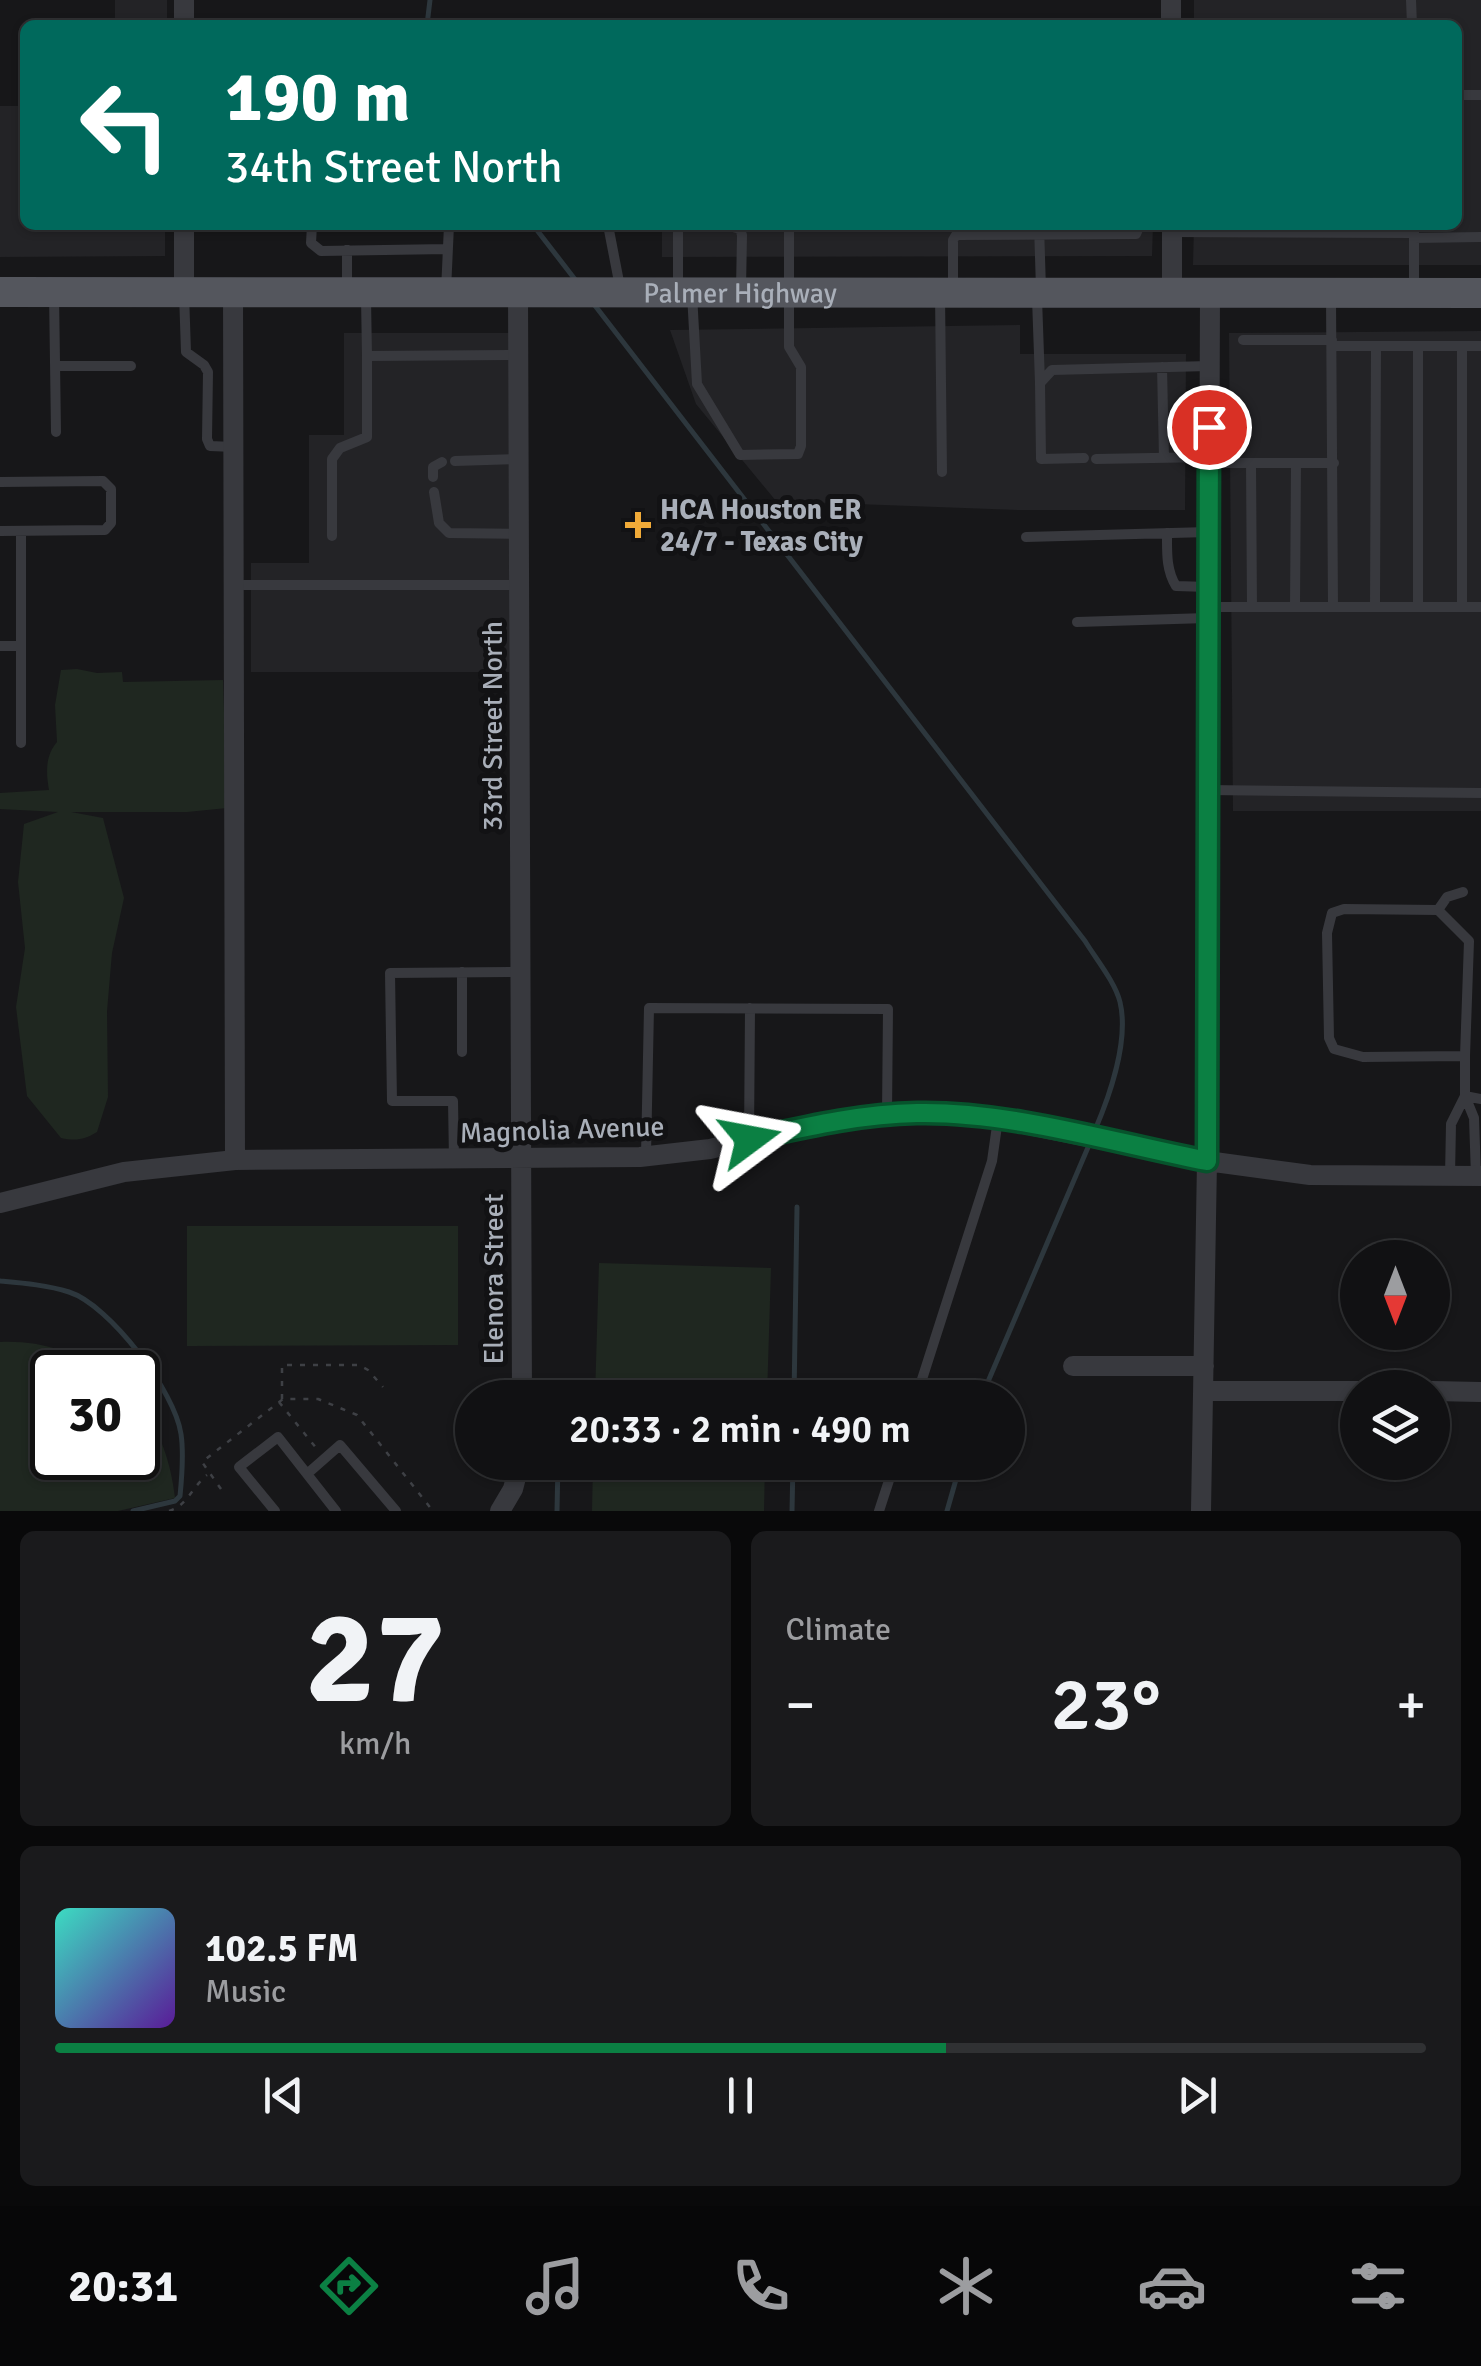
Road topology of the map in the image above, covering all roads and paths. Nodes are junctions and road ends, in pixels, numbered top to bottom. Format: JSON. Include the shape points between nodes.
{"nodes":[{"id":1,"x":184,"y":230,"type":"edge"},
{"id":2,"x":312,"y":230,"type":"edge"},
{"id":3,"x":449,"y":230,"type":"edge"},
{"id":4,"x":609,"y":230,"type":"edge"},
{"id":5,"x":679,"y":230,"type":"edge"},
{"id":6,"x":740,"y":230,"type":"edge"},
{"id":7,"x":789,"y":230,"type":"edge"},
{"id":8,"x":1039,"y":230,"type":"edge"},
{"id":9,"x":1138,"y":230,"type":"edge"},
{"id":10,"x":1172,"y":230,"type":"edge"},
{"id":11,"x":1293,"y":230,"type":"edge"},
{"id":12,"x":1414,"y":232,"type":"edge"},
{"id":13,"x":1481,"y":238,"type":"edge"},
{"id":14,"x":347,"y":250,"type":"junction"},
{"id":15,"x":448,"y":250,"type":"junction"},
{"id":16,"x":0,"y":292,"type":"edge"},
{"id":17,"x":54,"y":292,"type":"junction"},
{"id":18,"x":184,"y":292,"type":"junction"},
{"id":19,"x":233,"y":292,"type":"junction"},
{"id":20,"x":356,"y":292,"type":"junction"},
{"id":21,"x":446,"y":292,"type":"junction"},
{"id":22,"x":518,"y":292,"type":"junction"},
{"id":23,"x":1039,"y":292,"type":"junction"},
{"id":24,"x":1172,"y":292,"type":"junction"},
{"id":25,"x":1210,"y":292,"type":"junction"},
{"id":26,"x":1331,"y":292,"type":"junction"},
{"id":27,"x":1414,"y":292,"type":"junction"},
{"id":28,"x":618,"y":293,"type":"junction"},
{"id":29,"x":685,"y":293,"type":"junction"},
{"id":30,"x":741,"y":293,"type":"junction"},
{"id":31,"x":788,"y":293,"type":"junction"},
{"id":32,"x":946,"y":293,"type":"junction"},
{"id":33,"x":1481,"y":293,"type":"edge"},
{"id":34,"x":1242,"y":340,"type":"dead end"},
{"id":35,"x":1332,"y":343,"type":"junction"},
{"id":36,"x":1376,"y":346,"type":"junction"},
{"id":37,"x":1418,"y":346,"type":"junction"},
{"id":38,"x":1462,"y":346,"type":"junction"},
{"id":39,"x":1481,"y":346,"type":"edge"},
{"id":40,"x":518,"y":355,"type":"junction"},
{"id":41,"x":367,"y":356,"type":"junction"},
{"id":42,"x":55,"y":366,"type":"junction"},
{"id":43,"x":131,"y":366,"type":"dead end"},
{"id":44,"x":1209,"y":366,"type":"junction"},
{"id":45,"x":1162,"y":368,"type":"junction"},
{"id":46,"x":1040,"y":383,"type":"junction"},
{"id":47,"x":56,"y":432,"type":"dead end"},
{"id":48,"x":234,"y":446,"type":"junction"},
{"id":49,"x":518,"y":458,"type":"junction"},
{"id":50,"x":1164,"y":458,"type":"junction"},
{"id":51,"x":1209,"y":460,"type":"junction"},
{"id":52,"x":1251,"y":463,"type":"junction"},
{"id":53,"x":1296,"y":463,"type":"junction"},
{"id":54,"x":1334,"y":463,"type":"junction"},
{"id":55,"x":942,"y":472,"type":"dead end"},
{"id":56,"x":433,"y":476,"type":"dead end"},
{"id":57,"x":0,"y":482,"type":"edge"},
{"id":58,"x":434,"y":492,"type":"dead end"},
{"id":59,"x":0,"y":531,"type":"edge"},
{"id":60,"x":22,"y":531,"type":"junction"},
{"id":61,"x":1208,"y":532,"type":"junction"},
{"id":62,"x":1166,"y":533,"type":"junction"},
{"id":63,"x":519,"y":534,"type":"junction"},
{"id":64,"x":332,"y":536,"type":"dead end"},
{"id":65,"x":1026,"y":536,"type":"dead end"},
{"id":66,"x":234,"y":586,"type":"junction"},
{"id":67,"x":519,"y":586,"type":"junction"},
{"id":68,"x":1208,"y":604,"type":"junction"},
{"id":69,"x":1252,"y":607,"type":"junction"},
{"id":70,"x":1295,"y":607,"type":"junction"},
{"id":71,"x":1333,"y":607,"type":"junction"},
{"id":72,"x":1375,"y":607,"type":"junction"},
{"id":73,"x":1418,"y":607,"type":"junction"},
{"id":74,"x":1462,"y":607,"type":"junction"},
{"id":75,"x":1481,"y":607,"type":"edge"},
{"id":76,"x":1077,"y":622,"type":"dead end"},
{"id":77,"x":0,"y":646,"type":"edge"},
{"id":78,"x":22,"y":646,"type":"junction"},
{"id":79,"x":22,"y":743,"type":"dead end"},
{"id":80,"x":1206,"y":790,"type":"junction"},
{"id":81,"x":1481,"y":793,"type":"edge"},
{"id":82,"x":1462,"y":892,"type":"dead end"},
{"id":83,"x":1438,"y":910,"type":"junction"},
{"id":84,"x":1481,"y":933,"type":"edge"},
{"id":85,"x":1469,"y":941,"type":"junction"},
{"id":86,"x":462,"y":972,"type":"junction"},
{"id":87,"x":520,"y":972,"type":"junction"},
{"id":88,"x":750,"y":1008,"type":"junction"},
{"id":89,"x":462,"y":1052,"type":"dead end"},
{"id":90,"x":1466,"y":1056,"type":"junction"},
{"id":91,"x":1465,"y":1096,"type":"junction"},
{"id":92,"x":1481,"y":1099,"type":"edge"},
{"id":93,"x":887,"y":1114,"type":"junction"},
{"id":94,"x":998,"y":1119,"type":"junction"},
{"id":95,"x":1478,"y":1130,"type":"edge"},
{"id":96,"x":750,"y":1139,"type":"junction"},
{"id":97,"x":646,"y":1156,"type":"junction"},
{"id":98,"x":235,"y":1160,"type":"junction"},
{"id":99,"x":454,"y":1160,"type":"junction"},
{"id":100,"x":520,"y":1160,"type":"junction"},
{"id":101,"x":1207,"y":1161,"type":"junction"},
{"id":102,"x":1450,"y":1176,"type":"junction"},
{"id":103,"x":1478,"y":1176,"type":"edge"},
{"id":104,"x":0,"y":1204,"type":"edge"},
{"id":105,"x":1073,"y":1366,"type":"dead end"},
{"id":106,"x":1204,"y":1366,"type":"junction"},
{"id":107,"x":522,"y":1380,"type":"edge"},
{"id":108,"x":922,"y":1380,"type":"edge"},
{"id":109,"x":382,"y":1388,"type":"dead end"},
{"id":110,"x":1204,"y":1391,"type":"junction"},
{"id":111,"x":1340,"y":1391,"type":"edge"},
{"id":112,"x":1450,"y":1392,"type":"edge"},
{"id":113,"x":1481,"y":1392,"type":"edge"},
{"id":114,"x":280,"y":1401,"type":"junction"},
{"id":115,"x":325,"y":1458,"type":"junction"},
{"id":116,"x":208,"y":1474,"type":"junction"},
{"id":117,"x":306,"y":1474,"type":"junction"},
{"id":118,"x":516,"y":1480,"type":"edge"},
{"id":119,"x":889,"y":1480,"type":"edge"},
{"id":120,"x":220,"y":1489,"type":"dead end"},
{"id":121,"x":503,"y":1510,"type":"edge"},
{"id":122,"x":169,"y":1511,"type":"edge"},
{"id":123,"x":275,"y":1511,"type":"edge"},
{"id":124,"x":336,"y":1511,"type":"edge"},
{"id":125,"x":396,"y":1511,"type":"edge"},
{"id":126,"x":433,"y":1511,"type":"edge"},
{"id":127,"x":879,"y":1511,"type":"edge"},
{"id":128,"x":1201,"y":1511,"type":"edge"}],
"edges":[{"from":1,"to":18,"type":"street"},
{"from":2,"to":14,"type":"lane","via":[[311,243],[321,251]]},
{"from":3,"to":15,"type":"lane"},
{"from":4,"to":28,"type":"lane"},
{"from":5,"to":29,"type":"lane"},
{"from":6,"to":30,"type":"lane"},
{"from":7,"to":31,"type":"lane"},
{"from":8,"to":9,"type":"lane"},
{"from":8,"to":23,"type":"lane"},
{"from":8,"to":32,"type":"lane","via":[[954,236]]},
{"from":10,"to":24,"type":"street"},
{"from":11,"to":12,"type":"lane"},
{"from":12,"to":13,"type":"lane"},
{"from":12,"to":27,"type":"lane"},
{"from":14,"to":15,"type":"lane"},
{"from":14,"to":20,"type":"lane"},
{"from":15,"to":21,"type":"lane"},
{"from":16,"to":17,"type":"main road","name":"Palmer Highway"},
{"from":17,"to":18,"type":"main road","name":"Palmer Highway"},
{"from":17,"to":42,"type":"lane"},
{"from":18,"to":19,"type":"main road","name":"Palmer Highway"},
{"from":18,"to":48,"type":"lane","via":[[186,352],[208,372],[207,439],[210,446]]},
{"from":19,"to":20,"type":"main road","name":"Palmer Highway"},
{"from":19,"to":48,"type":"street"},
{"from":20,"to":21,"type":"main road","name":"Palmer Highway"},
{"from":20,"to":41,"type":"lane"},
{"from":21,"to":22,"type":"main road","name":"Palmer Highway"},
{"from":22,"to":28,"type":"main road","name":"Palmer Highway"},
{"from":22,"to":40,"type":"street","name":"33rd Street North"},
{"from":23,"to":24,"type":"main road","name":"Palmer Highway"},
{"from":23,"to":32,"type":"main road","name":"Palmer Highway"},
{"from":23,"to":46,"type":"lane"},
{"from":24,"to":25,"type":"main road","name":"Palmer Highway"},
{"from":25,"to":26,"type":"main road","name":"Palmer Highway"},
{"from":25,"to":44,"type":"street"},
{"from":26,"to":27,"type":"main road","name":"Palmer Highway"},
{"from":26,"to":35,"type":"lane"},
{"from":27,"to":33,"type":"main road","name":"Palmer Highway"},
{"from":28,"to":29,"type":"main road","name":"Palmer Highway"},
{"from":29,"to":30,"type":"main road","name":"Palmer Highway"},
{"from":29,"to":31,"type":"lane","via":[[696,384],[740,455],[798,454],[801,446],[801,368],[788,347]]},
{"from":30,"to":31,"type":"main road","name":"Palmer Highway"},
{"from":31,"to":32,"type":"main road","name":"Palmer Highway"},
{"from":32,"to":55,"type":"lane"},
{"from":34,"to":35,"type":"lane"},
{"from":35,"to":36,"type":"lane"},
{"from":35,"to":54,"type":"lane"},
{"from":36,"to":37,"type":"lane"},
{"from":36,"to":72,"type":"lane"},
{"from":37,"to":38,"type":"lane"},
{"from":37,"to":73,"type":"lane"},
{"from":38,"to":39,"type":"lane"},
{"from":38,"to":74,"type":"lane"},
{"from":40,"to":41,"type":"lane"},
{"from":40,"to":49,"type":"street","name":"33rd Street North"},
{"from":41,"to":64,"type":"lane","via":[[367,437],[340,448],[332,459]]},
{"from":42,"to":43,"type":"lane"},
{"from":42,"to":47,"type":"lane"},
{"from":44,"to":45,"type":"lane"},
{"from":44,"to":51,"type":"street"},
{"from":45,"to":46,"type":"lane","via":[[1052,370]]},
{"from":45,"to":50,"type":"lane"},
{"from":46,"to":50,"type":"lane","via":[[1041,458]]},
{"from":48,"to":66,"type":"street"},
{"from":49,"to":56,"type":"lane","via":[[448,462],[433,467]]},
{"from":49,"to":63,"type":"street","name":"33rd Street North"},
{"from":50,"to":51,"type":"lane"},
{"from":51,"to":52,"type":"lane"},
{"from":51,"to":61,"type":"street"},
{"from":52,"to":53,"type":"lane"},
{"from":52,"to":69,"type":"lane"},
{"from":53,"to":54,"type":"lane"},
{"from":53,"to":70,"type":"lane"},
{"from":54,"to":71,"type":"lane"},
{"from":57,"to":60,"type":"lane","via":[[103,481],[111,488],[105,530]]},
{"from":58,"to":63,"type":"lane","via":[[439,524],[450,533]]},
{"from":59,"to":60,"type":"lane"},
{"from":60,"to":78,"type":"lane"},
{"from":61,"to":62,"type":"lane"},
{"from":61,"to":68,"type":"street"},
{"from":62,"to":65,"type":"lane"},
{"from":62,"to":68,"type":"lane","via":[[1172,582]]},
{"from":63,"to":67,"type":"street","name":"33rd Street North"},
{"from":66,"to":67,"type":"lane"},
{"from":66,"to":98,"type":"street"},
{"from":67,"to":87,"type":"street","name":"33rd Street North"},
{"from":68,"to":69,"type":"lane"},
{"from":68,"to":76,"type":"lane"},
{"from":68,"to":80,"type":"street"},
{"from":69,"to":70,"type":"lane"},
{"from":70,"to":71,"type":"lane"},
{"from":71,"to":72,"type":"lane"},
{"from":72,"to":73,"type":"lane"},
{"from":73,"to":74,"type":"lane"},
{"from":74,"to":75,"type":"lane"},
{"from":77,"to":78,"type":"lane"},
{"from":78,"to":79,"type":"lane"},
{"from":80,"to":81,"type":"lane"},
{"from":80,"to":101,"type":"street"},
{"from":82,"to":83,"type":"lane","via":[[1446,897]]},
{"from":83,"to":85,"type":"lane"},
{"from":83,"to":90,"type":"lane","via":[[1332,913],[1330,1038],[1334,1049],[1363,1057]]},
{"from":84,"to":85,"type":"lane"},
{"from":85,"to":90,"type":"lane"},
{"from":86,"to":87,"type":"lane"},
{"from":86,"to":89,"type":"lane"},
{"from":86,"to":99,"type":"lane","via":[[390,973],[392,1102],[454,1102]]},
{"from":87,"to":100,"type":"street","name":"33rd Street North"},
{"from":88,"to":93,"type":"lane","via":[[888,1009]]},
{"from":88,"to":96,"type":"lane"},
{"from":88,"to":97,"type":"lane","via":[[649,1008]]},
{"from":90,"to":91,"type":"lane"},
{"from":91,"to":92,"type":"lane"},
{"from":91,"to":95,"type":"lane"},
{"from":91,"to":102,"type":"lane","via":[[1451,1124]]},
{"from":93,"to":94,"type":"street","name":"Magnolia Avenue"},
{"from":93,"to":96,"type":"street","name":"Magnolia Avenue"},
{"from":94,"to":101,"type":"street","name":"Magnolia Avenue"},
{"from":94,"to":108,"type":"lane","via":[[992,1161]]},
{"from":95,"to":103,"type":"lane"},
{"from":96,"to":97,"type":"street","name":"Magnolia Avenue"},
{"from":97,"to":100,"type":"street","name":"Magnolia Avenue"},
{"from":98,"to":99,"type":"street","name":"Magnolia Avenue"},
{"from":98,"to":104,"type":"street","name":"Magnolia Avenue","via":[[124,1172]]},
{"from":99,"to":100,"type":"street","name":"Magnolia Avenue"},
{"from":100,"to":107,"type":"street","name":"Elenora Street"},
{"from":101,"to":102,"type":"street","name":"Magnolia Avenue","via":[[1310,1175]]},
{"from":101,"to":106,"type":"street"},
{"from":102,"to":103,"type":"street","name":"Magnolia Avenue"},
{"from":105,"to":106,"type":"street"},
{"from":106,"to":110,"type":"street"},
{"from":109,"to":114,"type":"path","via":[[359,1366],[282,1366]]},
{"from":110,"to":111,"type":"street"},
{"from":110,"to":128,"type":"street"},
{"from":112,"to":113,"type":"street"},
{"from":114,"to":115,"type":"path"},
{"from":114,"to":116,"type":"path","via":[[202,1462]]},
{"from":114,"to":126,"type":"path","via":[[308,1397],[358,1415]]},
{"from":115,"to":117,"type":"lane"},
{"from":115,"to":125,"type":"lane","via":[[340,1445]]},
{"from":116,"to":120,"type":"path"},
{"from":116,"to":122,"type":"path","via":[[185,1503]]},
{"from":117,"to":123,"type":"lane","via":[[278,1437],[240,1467]]},
{"from":117,"to":124,"type":"lane"},
{"from":118,"to":121,"type":"street"},
{"from":119,"to":127,"type":"lane"}]}
